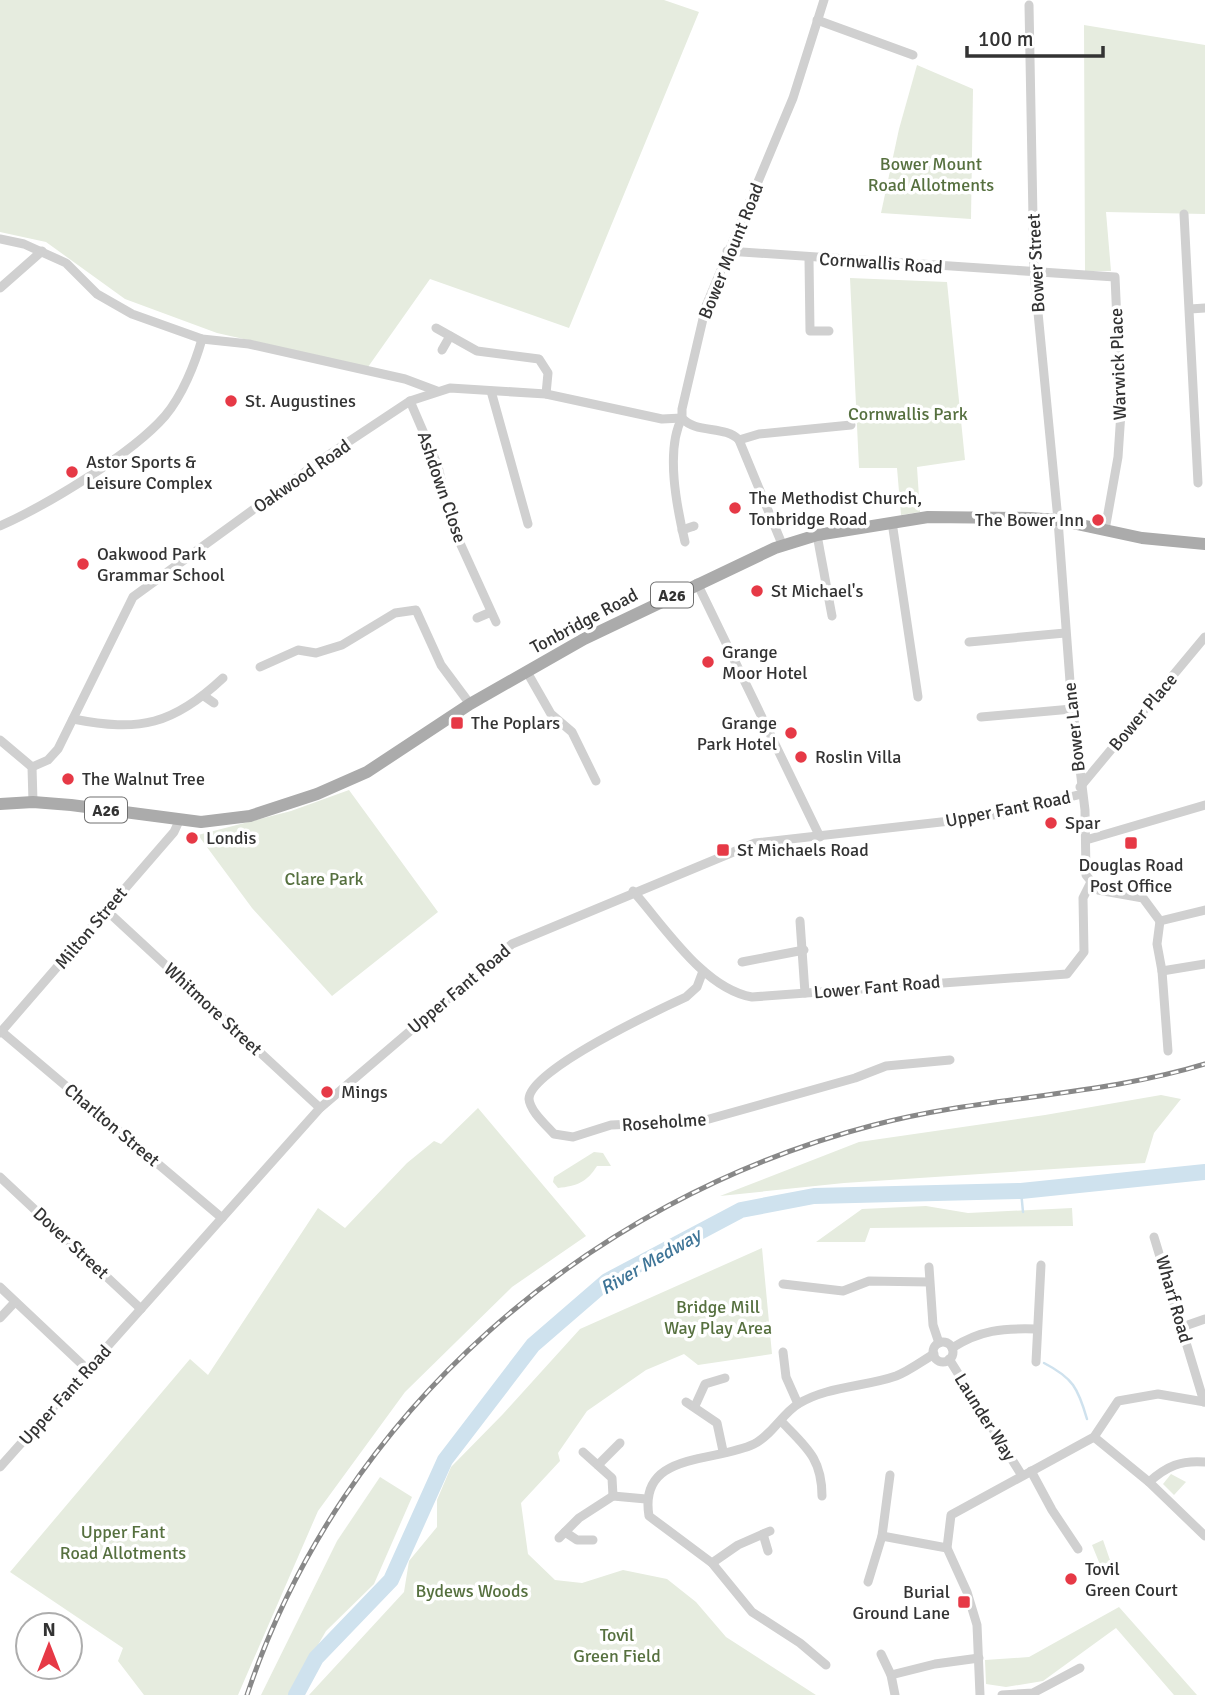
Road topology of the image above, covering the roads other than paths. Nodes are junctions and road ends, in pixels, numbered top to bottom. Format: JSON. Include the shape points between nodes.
{"nodes":[{"id":1,"x":824,"y":0,"type":"edge"},
{"id":2,"x":1028,"y":2,"type":"edge"},
{"id":3,"x":817,"y":20,"type":"junction"},
{"id":4,"x":913,"y":55,"type":"dead end"},
{"id":5,"x":1184,"y":214,"type":"dead end"},
{"id":6,"x":0,"y":239,"type":"edge"},
{"id":7,"x":42,"y":251,"type":"junction"},
{"id":8,"x":727,"y":251,"type":"junction"},
{"id":9,"x":809,"y":259,"type":"junction"},
{"id":10,"x":1034,"y":271,"type":"junction"},
{"id":11,"x":0,"y":288,"type":"edge"},
{"id":12,"x":1190,"y":309,"type":"junction"},
{"id":13,"x":1205,"y":309,"type":"edge"},
{"id":14,"x":436,"y":328,"type":"dead end"},
{"id":15,"x":830,"y":331,"type":"dead end"},
{"id":16,"x":450,"y":336,"type":"junction"},
{"id":17,"x":202,"y":339,"type":"junction"},
{"id":18,"x":442,"y":350,"type":"dead end"},
{"id":19,"x":439,"y":391,"type":"junction"},
{"id":20,"x":491,"y":391,"type":"junction"},
{"id":21,"x":546,"y":394,"type":"junction"},
{"id":22,"x":410,"y":401,"type":"junction"},
{"id":23,"x":682,"y":418,"type":"junction"},
{"id":24,"x":851,"y":425,"type":"dead end"},
{"id":25,"x":739,"y":440,"type":"junction"},
{"id":26,"x":1201,"y":468,"type":"edge"},
{"id":27,"x":1198,"y":483,"type":"dead end"},
{"id":28,"x":1058,"y":520,"type":"junction"},
{"id":29,"x":892,"y":522,"type":"junction"},
{"id":30,"x":528,"y":524,"type":"dead end"},
{"id":31,"x":0,"y":526,"type":"edge"},
{"id":32,"x":694,"y":526,"type":"dead end"},
{"id":33,"x":682,"y":530,"type":"junction"},
{"id":34,"x":1105,"y":530,"type":"junction"},
{"id":35,"x":817,"y":535,"type":"junction"},
{"id":36,"x":685,"y":542,"type":"dead end"},
{"id":37,"x":782,"y":544,"type":"junction"},
{"id":38,"x":1205,"y":544,"type":"edge"},
{"id":39,"x":697,"y":583,"type":"junction"},
{"id":40,"x":491,"y":612,"type":"junction"},
{"id":41,"x":832,"y":616,"type":"dead end"},
{"id":42,"x":477,"y":618,"type":"dead end"},
{"id":43,"x":496,"y":622,"type":"dead end"},
{"id":44,"x":1065,"y":633,"type":"junction"},
{"id":45,"x":969,"y":642,"type":"dead end"},
{"id":46,"x":1204,"y":642,"type":"edge"},
{"id":47,"x":260,"y":667,"type":"dead end"},
{"id":48,"x":527,"y":672,"type":"junction"},
{"id":49,"x":223,"y":678,"type":"dead end"},
{"id":50,"x":204,"y":696,"type":"junction"},
{"id":51,"x":918,"y":697,"type":"dead end"},
{"id":52,"x":214,"y":703,"type":"dead end"},
{"id":53,"x":470,"y":704,"type":"junction"},
{"id":54,"x":1072,"y":709,"type":"junction"},
{"id":55,"x":981,"y":717,"type":"dead end"},
{"id":56,"x":74,"y":719,"type":"junction"},
{"id":57,"x":0,"y":740,"type":"edge"},
{"id":58,"x":32,"y":767,"type":"junction"},
{"id":59,"x":596,"y":781,"type":"dead end"},
{"id":60,"x":1081,"y":791,"type":"junction"},
{"id":61,"x":33,"y":802,"type":"junction"},
{"id":62,"x":0,"y":804,"type":"edge"},
{"id":63,"x":1205,"y":805,"type":"edge"},
{"id":64,"x":178,"y":821,"type":"junction"},
{"id":65,"x":820,"y":837,"type":"junction"},
{"id":66,"x":1086,"y":840,"type":"junction"},
{"id":67,"x":1090,"y":884,"type":"junction"},
{"id":68,"x":634,"y":891,"type":"junction"},
{"id":69,"x":1205,"y":910,"type":"edge"},
{"id":70,"x":106,"y":911,"type":"junction"},
{"id":71,"x":800,"y":921,"type":"dead end"},
{"id":72,"x":1160,"y":921,"type":"junction"},
{"id":73,"x":804,"y":950,"type":"junction"},
{"id":74,"x":742,"y":962,"type":"dead end"},
{"id":75,"x":1205,"y":964,"type":"edge"},
{"id":76,"x":703,"y":971,"type":"junction"},
{"id":77,"x":1162,"y":971,"type":"junction"},
{"id":78,"x":805,"y":993,"type":"junction"},
{"id":79,"x":1,"y":1032,"type":"edge"},
{"id":80,"x":1168,"y":1051,"type":"dead end"},
{"id":81,"x":950,"y":1060,"type":"dead end"},
{"id":82,"x":320,"y":1108,"type":"junction"},
{"id":83,"x":0,"y":1177,"type":"edge"},
{"id":84,"x":222,"y":1218,"type":"junction"},
{"id":85,"x":1154,"y":1237,"type":"dead end"},
{"id":86,"x":1041,"y":1265,"type":"dead end"},
{"id":87,"x":929,"y":1267,"type":"dead end"},
{"id":88,"x":929,"y":1282,"type":"junction"},
{"id":89,"x":783,"y":1284,"type":"dead end"},
{"id":90,"x":0,"y":1287,"type":"edge"},
{"id":91,"x":15,"y":1302,"type":"junction"},
{"id":92,"x":141,"y":1309,"type":"junction"},
{"id":93,"x":0,"y":1318,"type":"edge"},
{"id":94,"x":1205,"y":1319,"type":"edge"},
{"id":95,"x":1182,"y":1327,"type":"junction"},
{"id":96,"x":1036,"y":1329,"type":"junction"},
{"id":97,"x":939,"y":1343,"type":"junction"},
{"id":98,"x":952,"y":1348,"type":"junction"},
{"id":99,"x":783,"y":1352,"type":"dead end"},
{"id":100,"x":934,"y":1354,"type":"junction"},
{"id":101,"x":949,"y":1359,"type":"junction"},
{"id":102,"x":1036,"y":1362,"type":"dead end"},
{"id":103,"x":88,"y":1370,"type":"junction"},
{"id":104,"x":725,"y":1378,"type":"dead end"},
{"id":105,"x":1205,"y":1402,"type":"edge"},
{"id":106,"x":797,"y":1404,"type":"junction"},
{"id":107,"x":781,"y":1421,"type":"junction"},
{"id":108,"x":1094,"y":1437,"type":"junction"},
{"id":109,"x":620,"y":1443,"type":"dead end"},
{"id":110,"x":723,"y":1451,"type":"junction"},
{"id":111,"x":583,"y":1452,"type":"dead end"},
{"id":112,"x":1205,"y":1462,"type":"edge"},
{"id":113,"x":598,"y":1465,"type":"junction"},
{"id":114,"x":0,"y":1467,"type":"edge"},
{"id":115,"x":1031,"y":1471,"type":"junction"},
{"id":116,"x":1021,"y":1474,"type":"junction"},
{"id":117,"x":890,"y":1475,"type":"dead end"},
{"id":118,"x":1150,"y":1482,"type":"junction"},
{"id":119,"x":612,"y":1496,"type":"junction"},
{"id":120,"x":822,"y":1496,"type":"dead end"},
{"id":121,"x":646,"y":1499,"type":"junction"},
{"id":122,"x":882,"y":1536,"type":"junction"},
{"id":123,"x":1205,"y":1536,"type":"edge"},
{"id":124,"x":593,"y":1540,"type":"dead end"},
{"id":125,"x":947,"y":1548,"type":"junction"},
{"id":126,"x":1079,"y":1549,"type":"dead end"},
{"id":127,"x":768,"y":1551,"type":"dead end"},
{"id":128,"x":712,"y":1563,"type":"junction"},
{"id":129,"x":868,"y":1582,"type":"dead end"},
{"id":130,"x":881,"y":1654,"type":"dead end"},
{"id":131,"x":979,"y":1658,"type":"junction"},
{"id":132,"x":826,"y":1665,"type":"dead end"},
{"id":133,"x":1080,"y":1668,"type":"dead end"},
{"id":134,"x":891,"y":1675,"type":"junction"},
{"id":135,"x":895,"y":1695,"type":"edge"},
{"id":136,"x":981,"y":1695,"type":"edge"},
{"id":137,"x":1002,"y":1695,"type":"edge"}],
"edges":[{"from":1,"to":3,"type":"street","name":"Bower Mount Road"},
{"from":2,"to":10,"type":"street","name":"Bower Street"},
{"from":3,"to":4,"type":"street"},
{"from":3,"to":8,"type":"street","name":"Bower Mount Road","via":[[793,98]]},
{"from":5,"to":12,"type":"street"},
{"from":6,"to":7,"type":"street"},
{"from":7,"to":11,"type":"street"},
{"from":7,"to":17,"type":"street","via":[[66,263],[97,294],[132,314]]},
{"from":8,"to":9,"type":"street","name":"Cornwallis Road"},
{"from":8,"to":23,"type":"street","name":"Bower Mount Road","via":[[706,306]]},
{"from":9,"to":10,"type":"street","name":"Cornwallis Road"},
{"from":9,"to":15,"type":"street","via":[[810,331]]},
{"from":10,"to":28,"type":"street","name":"Bower Street"},
{"from":10,"to":34,"type":"street","name":"Warwick Place","via":[[1115,277],[1121,412]]},
{"from":12,"to":13,"type":"street"},
{"from":12,"to":26,"type":"street","via":[[1196,447]]},
{"from":14,"to":16,"type":"street"},
{"from":16,"to":18,"type":"street"},
{"from":16,"to":21,"type":"street","via":[[477,351],[539,359],[548,373]]},
{"from":17,"to":19,"type":"street","via":[[249,344]]},
{"from":17,"to":31,"type":"street","via":[[196,361],[167,415],[138,442]]},
{"from":19,"to":20,"type":"street","name":"Oakwood Road"},
{"from":19,"to":22,"type":"street","name":"Oakwood Road"},
{"from":20,"to":21,"type":"street","name":"Oakwood Road"},
{"from":20,"to":30,"type":"street"},
{"from":21,"to":23,"type":"street","name":"Oakwood Road","via":[[662,419]]},
{"from":22,"to":40,"type":"street","name":"Ashdown Close","via":[[438,466],[450,521]]},
{"from":22,"to":56,"type":"street","name":"Oakwood Road","via":[[133,597]]},
{"from":23,"to":25,"type":"street","via":[[687,424]]},
{"from":23,"to":33,"type":"street","name":"Bower Mount Road","via":[[677,427],[674,476]]},
{"from":24,"to":25,"type":"street","via":[[759,433]]},
{"from":25,"to":37,"type":"street"},
{"from":26,"to":27,"type":"street"},
{"from":28,"to":29,"type":"main road","name":"Tonbridge Road","number":"A26","via":[[928,517]]},
{"from":28,"to":34,"type":"main road","name":"Tonbridge Road","number":"A26"},
{"from":28,"to":44,"type":"street","name":"Bower Lane"},
{"from":29,"to":35,"type":"main road","name":"Tonbridge Road","number":"A26"},
{"from":29,"to":51,"type":"street"},
{"from":32,"to":33,"type":"street"},
{"from":33,"to":36,"type":"street","name":"Bower Mount Road"},
{"from":34,"to":38,"type":"main road","name":"Tonbridge Road","number":"A26"},
{"from":35,"to":37,"type":"main road","name":"Tonbridge Road","number":"A26"},
{"from":35,"to":41,"type":"street"},
{"from":37,"to":39,"type":"main road","name":"Tonbridge Road","number":"A26"},
{"from":39,"to":48,"type":"main road","name":"Tonbridge Road","number":"A26"},
{"from":39,"to":65,"type":"street"},
{"from":40,"to":42,"type":"street"},
{"from":40,"to":43,"type":"street","name":"Ashdown Close"},
{"from":44,"to":45,"type":"street"},
{"from":44,"to":54,"type":"street","name":"Bower Lane"},
{"from":46,"to":60,"type":"street","name":"Bower Place"},
{"from":47,"to":53,"type":"street","via":[[298,650],[316,653],[342,645],[395,613],[416,610],[441,665]]},
{"from":48,"to":53,"type":"main road","name":"Tonbridge Road","number":"A26"},
{"from":48,"to":59,"type":"street","via":[[551,714],[572,732]]},
{"from":49,"to":50,"type":"street"},
{"from":50,"to":52,"type":"street"},
{"from":50,"to":56,"type":"street","via":[[141,726],[112,727]]},
{"from":53,"to":64,"type":"main road","name":"Tonbridge Road","number":"A26","via":[[367,772],[317,794],[250,816]]},
{"from":54,"to":55,"type":"street"},
{"from":54,"to":60,"type":"street","name":"Bower Lane"},
{"from":56,"to":58,"type":"street","name":"Oakwood Road","via":[[53,755]]},
{"from":57,"to":58,"type":"street"},
{"from":58,"to":61,"type":"street"},
{"from":60,"to":65,"type":"street","name":"Upper Fant Road","via":[[1000,814]]},
{"from":60,"to":66,"type":"street","name":"Bower Lane"},
{"from":61,"to":62,"type":"main road","name":"Tonbridge Road","number":"A26"},
{"from":61,"to":64,"type":"main road","name":"Tonbridge Road","number":"A26"},
{"from":63,"to":66,"type":"street"},
{"from":64,"to":70,"type":"street","name":"Milton Street","via":[[174,832]]},
{"from":65,"to":68,"type":"street","name":"Upper Fant Road","via":[[755,843]]},
{"from":66,"to":67,"type":"street","name":"Bower Lane"},
{"from":67,"to":72,"type":"street","via":[[1098,890],[1143,898]]},
{"from":67,"to":78,"type":"street","name":"Lower Fant Road","via":[[1083,898],[1084,952],[1067,974]]},
{"from":68,"to":76,"type":"street","name":"Lower Fant Road"},
{"from":68,"to":82,"type":"street","name":"Upper Fant Road","via":[[512,944]]},
{"from":69,"to":72,"type":"street"},
{"from":70,"to":79,"type":"street","name":"Milton Street"},
{"from":70,"to":82,"type":"street","name":"Whitmore Street"},
{"from":71,"to":73,"type":"street"},
{"from":72,"to":77,"type":"street","via":[[1157,944]]},
{"from":73,"to":74,"type":"street"},
{"from":73,"to":78,"type":"street"},
{"from":75,"to":77,"type":"street"},
{"from":76,"to":78,"type":"street","name":"Lower Fant Road","via":[[744,996]]},
{"from":76,"to":81,"type":"street","name":"Roseholme","via":[[697,987],[686,997],[590,1045],[538,1083],[530,1093],[531,1107],[554,1134],[573,1137],[611,1125],[702,1121],[886,1066]]},
{"from":77,"to":80,"type":"street"},
{"from":79,"to":84,"type":"street","name":"Charlton Street"},
{"from":82,"to":84,"type":"street","name":"Upper Fant Road"},
{"from":83,"to":92,"type":"street","name":"Dover Street"},
{"from":84,"to":92,"type":"street","name":"Upper Fant Road"},
{"from":85,"to":95,"type":"street","name":"Wharf Road"},
{"from":86,"to":96,"type":"street"},
{"from":87,"to":88,"type":"street"},
{"from":88,"to":89,"type":"street","via":[[869,1281],[843,1291]]},
{"from":88,"to":97,"type":"street"},
{"from":90,"to":91,"type":"street"},
{"from":91,"to":93,"type":"street"},
{"from":91,"to":103,"type":"street"},
{"from":92,"to":103,"type":"street","name":"Upper Fant Road"},
{"from":94,"to":95,"type":"street"},
{"from":95,"to":105,"type":"street","name":"Wharf Road"},
{"from":96,"to":98,"type":"street","via":[[998,1328]]},
{"from":96,"to":102,"type":"street"},
{"from":97,"to":98,"type":"street","name":"Launder Way"},
{"from":97,"to":100,"type":"street"},
{"from":98,"to":101,"type":"street","name":"Launder Way"},
{"from":99,"to":106,"type":"street","via":[[786,1377]]},
{"from":100,"to":101,"type":"street","name":"Launder Way","via":[[940,1361]]},
{"from":100,"to":106,"type":"street","via":[[897,1376]]},
{"from":101,"to":116,"type":"street","name":"Launder Way"},
{"from":103,"to":114,"type":"street","name":"Upper Fant Road"},
{"from":104,"to":110,"type":"street","via":[[705,1384],[690,1404],[717,1423]]},
{"from":105,"to":108,"type":"street","via":[[1158,1394],[1118,1401]]},
{"from":106,"to":107,"type":"street"},
{"from":107,"to":110,"type":"street","via":[[754,1444]]},
{"from":107,"to":120,"type":"street","via":[[815,1456]]},
{"from":108,"to":115,"type":"street"},
{"from":108,"to":118,"type":"street"},
{"from":109,"to":113,"type":"street"},
{"from":110,"to":121,"type":"street","via":[[672,1466],[652,1483]]},
{"from":111,"to":113,"type":"street"},
{"from":112,"to":118,"type":"street","via":[[1166,1466]]},
{"from":113,"to":119,"type":"street","via":[[612,1478]]},
{"from":115,"to":116,"type":"street"},
{"from":115,"to":126,"type":"street"},
{"from":116,"to":125,"type":"street","via":[[951,1515]]},
{"from":117,"to":122,"type":"street"},
{"from":118,"to":123,"type":"street"},
{"from":119,"to":121,"type":"street"},
{"from":119,"to":124,"type":"street","via":[[562,1535]]},
{"from":121,"to":128,"type":"street","via":[[649,1516]]},
{"from":122,"to":125,"type":"street"},
{"from":122,"to":129,"type":"street"},
{"from":125,"to":131,"type":"street","via":[[977,1625]]},
{"from":127,"to":128,"type":"street","via":[[767,1533]]},
{"from":128,"to":132,"type":"street","via":[[752,1612]]},
{"from":130,"to":134,"type":"street"},
{"from":131,"to":134,"type":"street"},
{"from":131,"to":136,"type":"street"},
{"from":133,"to":137,"type":"street","via":[[1033,1693]]},
{"from":134,"to":135,"type":"street"}]}
